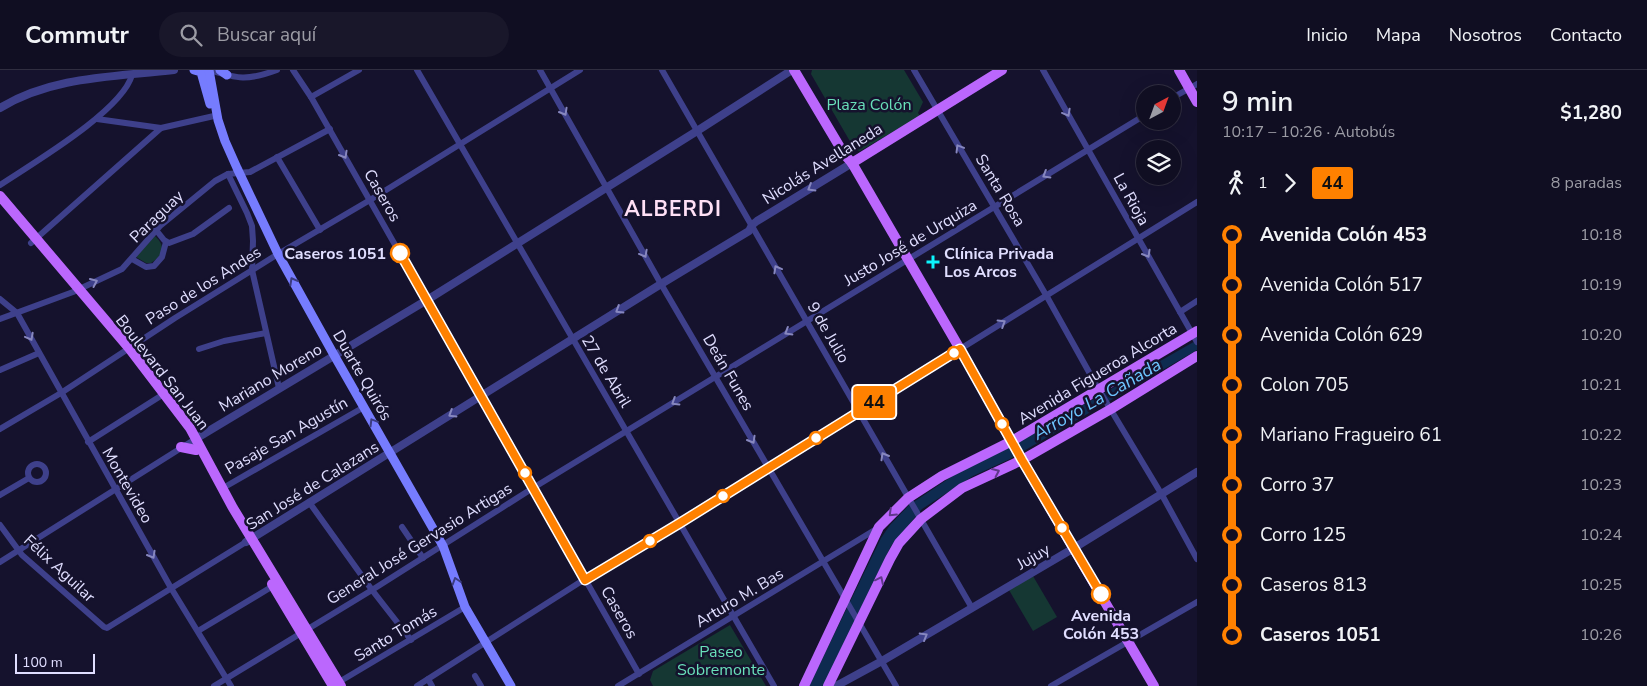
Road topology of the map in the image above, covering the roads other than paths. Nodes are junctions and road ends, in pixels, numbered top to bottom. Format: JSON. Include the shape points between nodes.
{"nodes":[{"id":1,"x":174,"y":70,"type":"edge"},
{"id":2,"x":277,"y":70,"type":"edge"},
{"id":3,"x":293,"y":70,"type":"edge"},
{"id":4,"x":359,"y":70,"type":"edge"},
{"id":5,"x":417,"y":70,"type":"edge"},
{"id":6,"x":540,"y":70,"type":"edge"},
{"id":7,"x":580,"y":70,"type":"edge"},
{"id":8,"x":662,"y":70,"type":"edge"},
{"id":9,"x":793,"y":70,"type":"edge"},
{"id":10,"x":801,"y":70,"type":"edge"},
{"id":11,"x":914,"y":70,"type":"edge"},
{"id":12,"x":1002,"y":70,"type":"edge"},
{"id":13,"x":1043,"y":70,"type":"edge"},
{"id":14,"x":1179,"y":70,"type":"edge"},
{"id":15,"x":211,"y":72,"type":"edge"},
{"id":16,"x":266,"y":72,"type":"edge"},
{"id":17,"x":132,"y":75,"type":"junction"},
{"id":18,"x":1193,"y":86,"type":"edge"},
{"id":19,"x":551,"y":88,"type":"junction"},
{"id":20,"x":1181,"y":93,"type":"edge"},
{"id":21,"x":311,"y":97,"type":"junction"},
{"id":22,"x":1197,"y":102,"type":"edge"},
{"id":23,"x":0,"y":108,"type":"edge"},
{"id":24,"x":937,"y":110,"type":"junction"},
{"id":25,"x":216,"y":118,"type":"junction"},
{"id":26,"x":97,"y":119,"type":"junction"},
{"id":27,"x":1136,"y":121,"type":"edge"},
{"id":28,"x":161,"y":128,"type":"junction"},
{"id":29,"x":330,"y":130,"type":"junction"},
{"id":30,"x":697,"y":131,"type":"junction"},
{"id":31,"x":225,"y":141,"type":"junction"},
{"id":32,"x":460,"y":144,"type":"junction"},
{"id":33,"x":1088,"y":150,"type":"junction"},
{"id":34,"x":277,"y":157,"type":"junction"},
{"id":35,"x":852,"y":163,"type":"junction"},
{"id":36,"x":228,"y":174,"type":"junction"},
{"id":37,"x":239,"y":174,"type":"junction"},
{"id":38,"x":0,"y":185,"type":"edge"},
{"id":39,"x":607,"y":187,"type":"junction"},
{"id":40,"x":0,"y":196,"type":"edge"},
{"id":41,"x":370,"y":200,"type":"junction"},
{"id":42,"x":1197,"y":202,"type":"edge"},
{"id":43,"x":0,"y":204,"type":"edge"},
{"id":44,"x":995,"y":207,"type":"junction"},
{"id":45,"x":229,"y":208,"type":"dead end"},
{"id":46,"x":752,"y":225,"type":"junction"},
{"id":47,"x":156,"y":230,"type":"junction"},
{"id":48,"x":320,"y":230,"type":"junction"},
{"id":49,"x":1138,"y":238,"type":"junction"},
{"id":50,"x":33,"y":241,"type":"junction"},
{"id":51,"x":166,"y":242,"type":"junction"},
{"id":52,"x":517,"y":244,"type":"junction"},
{"id":53,"x":278,"y":254,"type":"junction"},
{"id":54,"x":132,"y":259,"type":"junction"},
{"id":55,"x":908,"y":259,"type":"junction"},
{"id":56,"x":252,"y":270,"type":"junction"},
{"id":57,"x":661,"y":284,"type":"junction"},
{"id":58,"x":76,"y":291,"type":"junction"},
{"id":59,"x":1046,"y":295,"type":"junction"},
{"id":60,"x":0,"y":299,"type":"edge"},
{"id":61,"x":427,"y":300,"type":"junction"},
{"id":62,"x":1197,"y":301,"type":"edge"},
{"id":63,"x":1180,"y":312,"type":"junction"},
{"id":64,"x":17,"y":314,"type":"junction"},
{"id":65,"x":0,"y":319,"type":"edge"},
{"id":66,"x":806,"y":321,"type":"junction"},
{"id":67,"x":266,"y":332,"type":"junction"},
{"id":68,"x":1195,"y":336,"type":"edge"},
{"id":69,"x":572,"y":340,"type":"junction"},
{"id":70,"x":199,"y":349,"type":"dead end"},
{"id":71,"x":960,"y":349,"type":"junction"},
{"id":72,"x":126,"y":350,"type":"junction"},
{"id":73,"x":39,"y":353,"type":"junction"},
{"id":74,"x":334,"y":355,"type":"junction"},
{"id":75,"x":1197,"y":356,"type":"edge"},
{"id":76,"x":0,"y":370,"type":"edge"},
{"id":77,"x":716,"y":376,"type":"junction"},
{"id":78,"x":279,"y":388,"type":"junction"},
{"id":79,"x":1099,"y":390,"type":"junction"},
{"id":80,"x":61,"y":393,"type":"junction"},
{"id":81,"x":159,"y":396,"type":"junction"},
{"id":82,"x":480,"y":396,"type":"junction"},
{"id":83,"x":364,"y":407,"type":"junction"},
{"id":84,"x":1111,"y":409,"type":"junction"},
{"id":85,"x":859,"y":412,"type":"junction"},
{"id":86,"x":0,"y":429,"type":"edge"},
{"id":87,"x":627,"y":432,"type":"junction"},
{"id":88,"x":1012,"y":441,"type":"junction"},
{"id":89,"x":88,"y":442,"type":"junction"},
{"id":90,"x":195,"y":443,"type":"junction"},
{"id":91,"x":181,"y":447,"type":"joint"},
{"id":92,"x":390,"y":452,"type":"junction"},
{"id":93,"x":1022,"y":460,"type":"junction"},
{"id":94,"x":769,"y":468,"type":"junction"},
{"id":95,"x":1197,"y":472,"type":"edge"},
{"id":96,"x":29,"y":478,"type":"dead end"},
{"id":97,"x":223,"y":488,"type":"junction"},
{"id":98,"x":533,"y":488,"type":"junction"},
{"id":99,"x":115,"y":490,"type":"junction"},
{"id":100,"x":0,"y":495,"type":"edge"},
{"id":101,"x":1162,"y":495,"type":"junction"},
{"id":102,"x":908,"y":498,"type":"junction"},
{"id":103,"x":310,"y":502,"type":"junction"},
{"id":104,"x":920,"y":519,"type":"junction"},
{"id":105,"x":680,"y":523,"type":"junction"},
{"id":106,"x":0,"y":525,"type":"edge"},
{"id":107,"x":402,"y":527,"type":"dead end"},
{"id":108,"x":879,"y":527,"type":"junction"},
{"id":109,"x":249,"y":541,"type":"junction"},
{"id":110,"x":443,"y":546,"type":"junction"},
{"id":111,"x":1074,"y":548,"type":"junction"},
{"id":112,"x":18,"y":551,"type":"junction"},
{"id":113,"x":423,"y":558,"type":"junction"},
{"id":114,"x":1197,"y":559,"type":"edge"},
{"id":115,"x":0,"y":562,"type":"edge"},
{"id":116,"x":823,"y":562,"type":"junction"},
{"id":117,"x":585,"y":580,"type":"junction"},
{"id":118,"x":273,"y":586,"type":"junction"},
{"id":119,"x":171,"y":588,"type":"junction"},
{"id":120,"x":372,"y":590,"type":"junction"},
{"id":121,"x":845,"y":600,"type":"junction"},
{"id":122,"x":1197,"y":602,"type":"edge"},
{"id":123,"x":465,"y":607,"type":"junction"},
{"id":124,"x":972,"y":608,"type":"junction"},
{"id":125,"x":734,"y":616,"type":"junction"},
{"id":126,"x":859,"y":624,"type":"junction"},
{"id":127,"x":104,"y":627,"type":"joint"},
{"id":128,"x":198,"y":631,"type":"junction"},
{"id":129,"x":304,"y":631,"type":"junction"},
{"id":130,"x":411,"y":640,"type":"junction"},
{"id":131,"x":1128,"y":641,"type":"junction"},
{"id":132,"x":486,"y":643,"type":"junction"},
{"id":133,"x":882,"y":661,"type":"junction"},
{"id":134,"x":639,"y":674,"type":"junction"},
{"id":135,"x":475,"y":676,"type":"dead end"},
{"id":136,"x":226,"y":678,"type":"junction"},
{"id":137,"x":428,"y":679,"type":"junction"},
{"id":138,"x":338,"y":685,"type":"edge"},
{"id":139,"x":214,"y":686,"type":"edge"},
{"id":140,"x":231,"y":686,"type":"edge"},
{"id":141,"x":417,"y":686,"type":"edge"},
{"id":142,"x":432,"y":686,"type":"edge"},
{"id":143,"x":481,"y":686,"type":"edge"},
{"id":144,"x":511,"y":686,"type":"edge"},
{"id":145,"x":618,"y":686,"type":"edge"},
{"id":146,"x":774,"y":686,"type":"edge"},
{"id":147,"x":804,"y":686,"type":"edge"},
{"id":148,"x":828,"y":686,"type":"edge"},
{"id":149,"x":836,"y":686,"type":"edge"},
{"id":150,"x":896,"y":686,"type":"edge"},
{"id":151,"x":1051,"y":686,"type":"edge"},
{"id":152,"x":1154,"y":686,"type":"edge"}],
"edges":[{"from":1,"to":17,"type":"street"},
{"from":2,"to":16,"type":"street"},
{"from":3,"to":21,"type":"street","name":"Caseros"},
{"from":4,"to":21,"type":"street"},
{"from":5,"to":32,"type":"street","name":"27 de Abril"},
{"from":6,"to":19,"type":"street","name":"Deán Funes"},
{"from":7,"to":19,"type":"street","name":"Paso de los Andes"},
{"from":8,"to":30,"type":"street","name":"9 de Julio"},
{"from":9,"to":30,"type":"street","name":"Mariano Moreno"},
{"from":9,"to":35,"type":"main road"},
{"from":10,"to":35,"type":"main road","via":[[850,151]]},
{"from":11,"to":24,"type":"street","name":"Santa Rosa"},
{"from":12,"to":24,"type":"main road","name":"Nicolás Avellaneda"},
{"from":13,"to":33,"type":"street","name":"La Rioja","one_way":true},
{"from":14,"to":18,"type":"main road"},
{"from":15,"to":16,"type":"street","via":[[237,78]]},
{"from":15,"to":25,"type":"main road","name":"Duarte Quirós"},
{"from":15,"to":31,"type":"main road"},
{"from":17,"to":23,"type":"street","via":[[76,80],[17,97]]},
{"from":17,"to":26,"type":"street"},
{"from":18,"to":20,"type":"street"},
{"from":18,"to":22,"type":"main road"},
{"from":19,"to":32,"type":"street","name":"Paso de los Andes"},
{"from":19,"to":39,"type":"street","name":"Deán Funes","one_way":true},
{"from":21,"to":29,"type":"street","name":"Caseros"},
{"from":24,"to":35,"type":"main road","name":"Nicolás Avellaneda"},
{"from":44,"to":24,"type":"street","name":"Santa Rosa","one_way":true},
{"from":25,"to":28,"type":"street"},
{"from":25,"to":31,"type":"main road","name":"Duarte Quirós"},
{"from":26,"to":28,"type":"street"},
{"from":26,"to":38,"type":"street"},
{"from":27,"to":33,"type":"street","name":"Justo José de Urquiza"},
{"from":28,"to":50,"type":"street"},
{"from":29,"to":34,"type":"street"},
{"from":29,"to":41,"type":"street","name":"Caseros","one_way":true},
{"from":30,"to":39,"type":"street","name":"Mariano Moreno"},
{"from":30,"to":46,"type":"street","name":"9 de Julio"},
{"from":31,"to":37,"type":"main road","name":"Duarte Quirós"},
{"from":32,"to":41,"type":"street","name":"Paso de los Andes"},
{"from":32,"to":52,"type":"street","name":"27 de Abril"},
{"from":33,"to":44,"type":"street","name":"Justo José de Urquiza","one_way":true},
{"from":33,"to":49,"type":"street","name":"La Rioja"},
{"from":34,"to":37,"type":"street","via":[[250,172]]},
{"from":34,"to":48,"type":"street"},
{"from":35,"to":46,"type":"street","name":"Nicolás Avellaneda","one_way":true},
{"from":35,"to":55,"type":"main road"},
{"from":36,"to":37,"type":"street"},
{"from":36,"to":47,"type":"street","name":"Paraguay","via":[[210,184]]},
{"from":36,"to":56,"type":"street","via":[[252,226]]},
{"from":37,"to":53,"type":"main road","name":"Duarte Quirós"},
{"from":39,"to":52,"type":"street","name":"Mariano Moreno"},
{"from":39,"to":57,"type":"street","name":"Deán Funes","one_way":true},
{"from":40,"to":50,"type":"main road","name":"Boulevard San Juan"},
{"from":41,"to":48,"type":"street","name":"Paso de los Andes"},
{"from":41,"to":61,"type":"street","name":"Caseros"},
{"from":42,"to":49,"type":"street"},
{"from":43,"to":50,"type":"main road","name":"Boulevard San Juan"},
{"from":44,"to":55,"type":"street","name":"Justo José de Urquiza"},
{"from":44,"to":59,"type":"street","name":"Santa Rosa"},
{"from":45,"to":51,"type":"street","via":[[193,234]]},
{"from":46,"to":57,"type":"street","name":"Nicolás Avellaneda","via":[[749,231]]},
{"from":66,"to":46,"type":"street","name":"9 de Julio","one_way":true},
{"from":47,"to":51,"type":"street"},
{"from":47,"to":54,"type":"street","name":"Paraguay"},
{"from":48,"to":53,"type":"street","name":"Paso de los Andes"},
{"from":49,"to":59,"type":"street"},
{"from":49,"to":63,"type":"street","name":"La Rioja","one_way":true},
{"from":50,"to":58,"type":"main road","name":"Boulevard San Juan"},
{"from":51,"to":54,"type":"street","via":[[162,257],[154,266],[146,267]]},
{"from":52,"to":61,"type":"street","name":"Mariano Moreno"},
{"from":52,"to":69,"type":"street","name":"27 de Abril"},
{"from":53,"to":56,"type":"street","name":"Paso de los Andes"},
{"from":74,"to":53,"type":"main road","name":"Duarte Quirós","one_way":true},
{"from":58,"to":54,"type":"street","name":"Paraguay","one_way":true,"via":[[122,269]]},
{"from":55,"to":66,"type":"street","name":"Justo José de Urquiza"},
{"from":55,"to":71,"type":"main road"},
{"from":56,"to":67,"type":"street"},
{"from":56,"to":72,"type":"street","name":"Paso de los Andes"},
{"from":57,"to":69,"type":"street","name":"San José de Calazans","one_way":true},
{"from":57,"to":77,"type":"street","name":"Deán Funes"},
{"from":58,"to":64,"type":"street","name":"Paraguay"},
{"from":58,"to":72,"type":"main road","name":"Boulevard San Juan"},
{"from":71,"to":59,"type":"street","one_way":true},
{"from":59,"to":79,"type":"street","name":"Santa Rosa"},
{"from":60,"to":64,"type":"street","name":"Montevideo"},
{"from":61,"to":74,"type":"street","name":"Mariano Moreno"},
{"from":61,"to":82,"type":"street","name":"Caseros"},
{"from":62,"to":63,"type":"street"},
{"from":63,"to":68,"type":"street","name":"La Rioja"},
{"from":64,"to":65,"type":"street","name":"Paraguay"},
{"from":64,"to":73,"type":"street","name":"Montevideo","one_way":true},
{"from":66,"to":77,"type":"street","name":"Justo José de Urquiza","one_way":true},
{"from":66,"to":85,"type":"street","name":"9 de Julio"},
{"from":67,"to":70,"type":"street"},
{"from":67,"to":78,"type":"street"},
{"from":68,"to":79,"type":"main road","name":"Avenida Figueroa Alcorta"},
{"from":69,"to":82,"type":"street","name":"San José de Calazans"},
{"from":69,"to":87,"type":"street","name":"27 de Abril"},
{"from":71,"to":85,"type":"street"},
{"from":71,"to":88,"type":"main road"},
{"from":72,"to":80,"type":"street","name":"Paso de los Andes"},
{"from":72,"to":81,"type":"main road","name":"Boulevard San Juan"},
{"from":72,"to":90,"type":"main road","name":"Boulevard San Juan"},
{"from":73,"to":76,"type":"street"},
{"from":73,"to":80,"type":"street","name":"Montevideo"},
{"from":74,"to":78,"type":"street","name":"Mariano Moreno"},
{"from":74,"to":83,"type":"main road","name":"Duarte Quirós"},
{"from":75,"to":84,"type":"main road"},
{"from":77,"to":87,"type":"street","name":"General José Gervasio Artigas","one_way":true},
{"from":77,"to":94,"type":"street","name":"Deán Funes","one_way":true},
{"from":78,"to":90,"type":"street","name":"Mariano Moreno"},
{"from":79,"to":84,"type":"street","name":"Santa Rosa"},
{"from":79,"to":88,"type":"main road","name":"Avenida Figueroa Alcorta"},
{"from":80,"to":86,"type":"street","name":"Paso de los Andes"},
{"from":80,"to":89,"type":"street","name":"Montevideo"},
{"from":81,"to":89,"type":"street"},
{"from":81,"to":90,"type":"main road","name":"Boulevard San Juan"},
{"from":82,"to":92,"type":"street","name":"San José de Calazans","one_way":true},
{"from":82,"to":98,"type":"street","name":"Caseros"},
{"from":92,"to":83,"type":"main road","name":"Duarte Quirós","one_way":true},
{"from":83,"to":97,"type":"street","name":"Pasaje San Agustín"},
{"from":84,"to":93,"type":"main road"},
{"from":84,"to":101,"type":"street","name":"Santa Rosa"},
{"from":85,"to":94,"type":"street"},
{"from":102,"to":85,"type":"street","name":"9 de Julio","one_way":true},
{"from":87,"to":98,"type":"street","name":"General José Gervasio Artigas"},
{"from":87,"to":105,"type":"street","name":"27 de Abril"},
{"from":88,"to":93,"type":"main road"},
{"from":88,"to":102,"type":"main road","name":"Avenida Figueroa Alcorta","via":[[951,470]]},
{"from":89,"to":99,"type":"street","name":"Montevideo"},
{"from":90,"to":91,"type":"main road"},
{"from":90,"to":97,"type":"main road","name":"Boulevard San Juan"},
{"from":90,"to":109,"type":"main road","name":"Boulevard San Juan"},
{"from":91,"to":99,"type":"street"},
{"from":92,"to":103,"type":"street","name":"San José de Calazans"},
{"from":92,"to":110,"type":"main road","name":"Duarte Quirós"},
{"from":104,"to":93,"type":"main road","one_way":true,"via":[[962,488]]},
{"from":93,"to":111,"type":"main road"},
{"from":94,"to":105,"type":"street"},
{"from":94,"to":116,"type":"street","name":"Deán Funes"},
{"from":95,"to":101,"type":"street","name":"Jujuy"},
{"from":96,"to":100,"type":"street"},
{"from":97,"to":109,"type":"main road","name":"Boulevard San Juan"},
{"from":98,"to":110,"type":"street","name":"General José Gervasio Artigas"},
{"from":98,"to":117,"type":"street","name":"Caseros"},
{"from":99,"to":112,"type":"street"},
{"from":99,"to":119,"type":"street","name":"Montevideo","one_way":true},
{"from":101,"to":111,"type":"street","name":"Jujuy"},
{"from":101,"to":114,"type":"street","name":"Santa Rosa"},
{"from":102,"to":104,"type":"street","name":"9 de Julio"},
{"from":102,"to":108,"type":"main road","name":"Avenida Figueroa Alcorta","one_way":true},
{"from":103,"to":109,"type":"street","name":"San José de Calazans"},
{"from":103,"to":120,"type":"street"},
{"from":104,"to":124,"type":"street","name":"9 de Julio"},
{"from":126,"to":104,"type":"main road","one_way":true,"via":[[899,543]]},
{"from":105,"to":117,"type":"street"},
{"from":105,"to":125,"type":"street","name":"27 de Abril"},
{"from":106,"to":112,"type":"street","name":"Félix Aguilar"},
{"from":107,"to":113,"type":"street"},
{"from":108,"to":116,"type":"street","name":"Arturo M. Bas"},
{"from":108,"to":121,"type":"main road","name":"Avenida Figueroa Alcorta"},
{"from":109,"to":118,"type":"main road","name":"Boulevard San Juan"},
{"from":109,"to":119,"type":"street","name":"San José de Calazans"},
{"from":109,"to":129,"type":"main road","name":"Boulevard San Juan"},
{"from":110,"to":113,"type":"street","name":"General José Gervasio Artigas"},
{"from":123,"to":110,"type":"main road","name":"Duarte Quirós","one_way":true},
{"from":111,"to":124,"type":"street","name":"Jujuy"},
{"from":111,"to":131,"type":"main road"},
{"from":112,"to":115,"type":"street"},
{"from":112,"to":127,"type":"street","name":"Félix Aguilar"},
{"from":113,"to":120,"type":"street","name":"General José Gervasio Artigas"},
{"from":116,"to":121,"type":"street","name":"Deán Funes"},
{"from":116,"to":125,"type":"street","name":"Arturo M. Bas"},
{"from":117,"to":132,"type":"street"},
{"from":117,"to":134,"type":"street","name":"Caseros"},
{"from":118,"to":128,"type":"street"},
{"from":118,"to":129,"type":"main road","name":"Boulevard San Juan"},
{"from":119,"to":127,"type":"street","name":"San José de Calazans"},
{"from":119,"to":128,"type":"street","name":"Montevideo"},
{"from":120,"to":129,"type":"street","name":"General José Gervasio Artigas"},
{"from":120,"to":130,"type":"street"},
{"from":121,"to":126,"type":"street","name":"Deán Funes"},
{"from":121,"to":147,"type":"main road","name":"Avenida Figueroa Alcorta"},
{"from":122,"to":131,"type":"street"},
{"from":123,"to":130,"type":"street","name":"Santo Tomás"},
{"from":123,"to":132,"type":"main road","name":"Duarte Quirós"},
{"from":133,"to":124,"type":"street","name":"Jujuy","one_way":true},
{"from":125,"to":134,"type":"street","name":"Arturo M. Bas"},
{"from":125,"to":146,"type":"street","name":"27 de Abril"},
{"from":126,"to":133,"type":"street","name":"Deán Funes"},
{"from":126,"to":148,"type":"main road"},
{"from":128,"to":136,"type":"street","name":"Montevideo"},
{"from":129,"to":136,"type":"street","name":"General José Gervasio Artigas"},
{"from":129,"to":138,"type":"main road","name":"Boulevard San Juan"},
{"from":130,"to":138,"type":"street","name":"Santo Tomás"},
{"from":131,"to":151,"type":"street"},
{"from":131,"to":152,"type":"main road"},
{"from":132,"to":137,"type":"street"},
{"from":132,"to":144,"type":"main road","name":"Duarte Quirós"},
{"from":133,"to":149,"type":"street","name":"Jujuy"},
{"from":133,"to":150,"type":"street","name":"Deán Funes"},
{"from":134,"to":145,"type":"street","name":"Arturo M. Bas"},
{"from":135,"to":143,"type":"street"},
{"from":136,"to":139,"type":"street","name":"General José Gervasio Artigas"},
{"from":136,"to":140,"type":"street","name":"Montevideo"},
{"from":137,"to":141,"type":"street"},
{"from":137,"to":142,"type":"street"}]}
